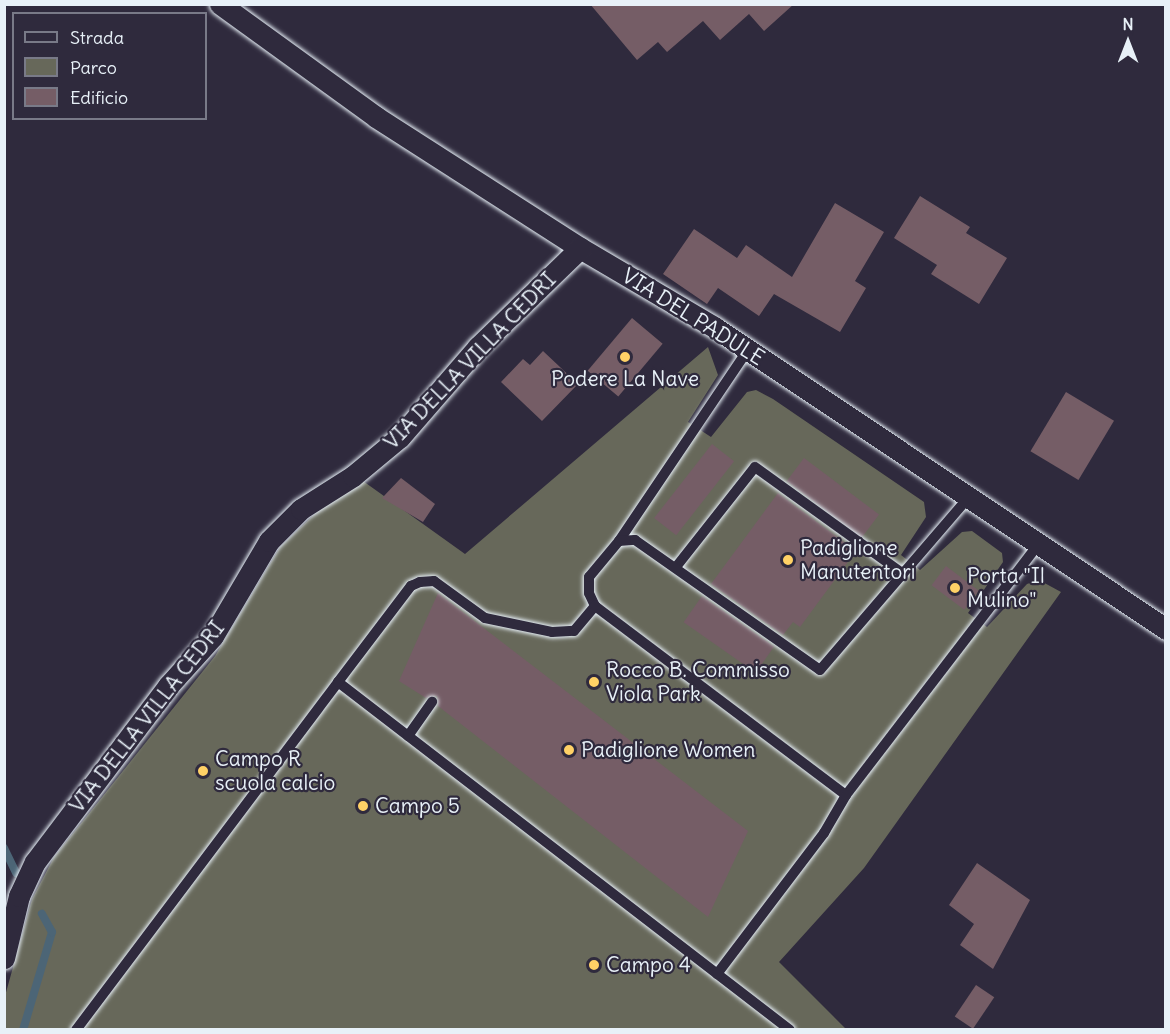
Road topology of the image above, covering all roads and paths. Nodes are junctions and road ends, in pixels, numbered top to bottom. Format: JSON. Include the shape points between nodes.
{"nodes":[{"id":1,"x":220,"y":4,"type":"edge"},
{"id":2,"x":580,"y":248,"type":"junction"},
{"id":3,"x":748,"y":350,"type":"junction"},
{"id":4,"x":968,"y":498,"type":"junction"},
{"id":5,"x":619,"y":541,"type":"junction"},
{"id":6,"x":1038,"y":545,"type":"junction"},
{"id":7,"x":676,"y":567,"type":"junction"},
{"id":8,"x":902,"y":573,"type":"junction"},
{"id":9,"x":595,"y":606,"type":"junction"},
{"id":10,"x":1166,"y":630,"type":"edge"},
{"id":11,"x":338,"y":682,"type":"junction"},
{"id":12,"x":432,"y":702,"type":"dead end"},
{"id":13,"x":408,"y":736,"type":"junction"},
{"id":14,"x":846,"y":795,"type":"junction"},
{"id":15,"x":4,"y":958,"type":"edge"},
{"id":16,"x":717,"y":974,"type":"junction"},
{"id":17,"x":76,"y":1029,"type":"edge"},
{"id":18,"x":790,"y":1029,"type":"edge"}],
"edges":[{"from":1,"to":2,"type":"street","name":"VIA DEL PADULE","via":[[376,117]]},
{"from":2,"to":3,"type":"street","name":"VIA DEL PADULE"},
{"from":2,"to":15,"type":"street","name":"VIA DELLA VILLA CEDRI","via":[[478,347],[400,437],[353,476],[301,509],[269,541],[213,636],[168,686],[35,862],[19,896]]},
{"from":3,"to":4,"type":"street","name":"VIA DEL PADULE"},
{"from":3,"to":5,"type":"lane"},
{"from":4,"to":6,"type":"street","name":"VIA DEL PADULE"},
{"from":4,"to":8,"type":"lane"},
{"from":5,"to":7,"type":"lane","via":[[635,540]]},
{"from":5,"to":9,"type":"lane","via":[[589,577],[589,593]]},
{"from":6,"to":10,"type":"street","name":"VIA DEL PADULE"},
{"from":6,"to":14,"type":"lane"},
{"from":7,"to":8,"type":"lane","via":[[820,670]]},
{"from":7,"to":8,"type":"lane","via":[[755,466]]},
{"from":9,"to":11,"type":"lane","via":[[574,631],[552,632],[485,618],[434,581],[420,582],[411,586]]},
{"from":9,"to":14,"type":"lane"},
{"from":11,"to":13,"type":"lane"},
{"from":11,"to":17,"type":"lane"},
{"from":12,"to":13,"type":"lane"},
{"from":13,"to":16,"type":"lane"},
{"from":14,"to":16,"type":"lane","via":[[824,833]]},
{"from":16,"to":18,"type":"lane"}]}
